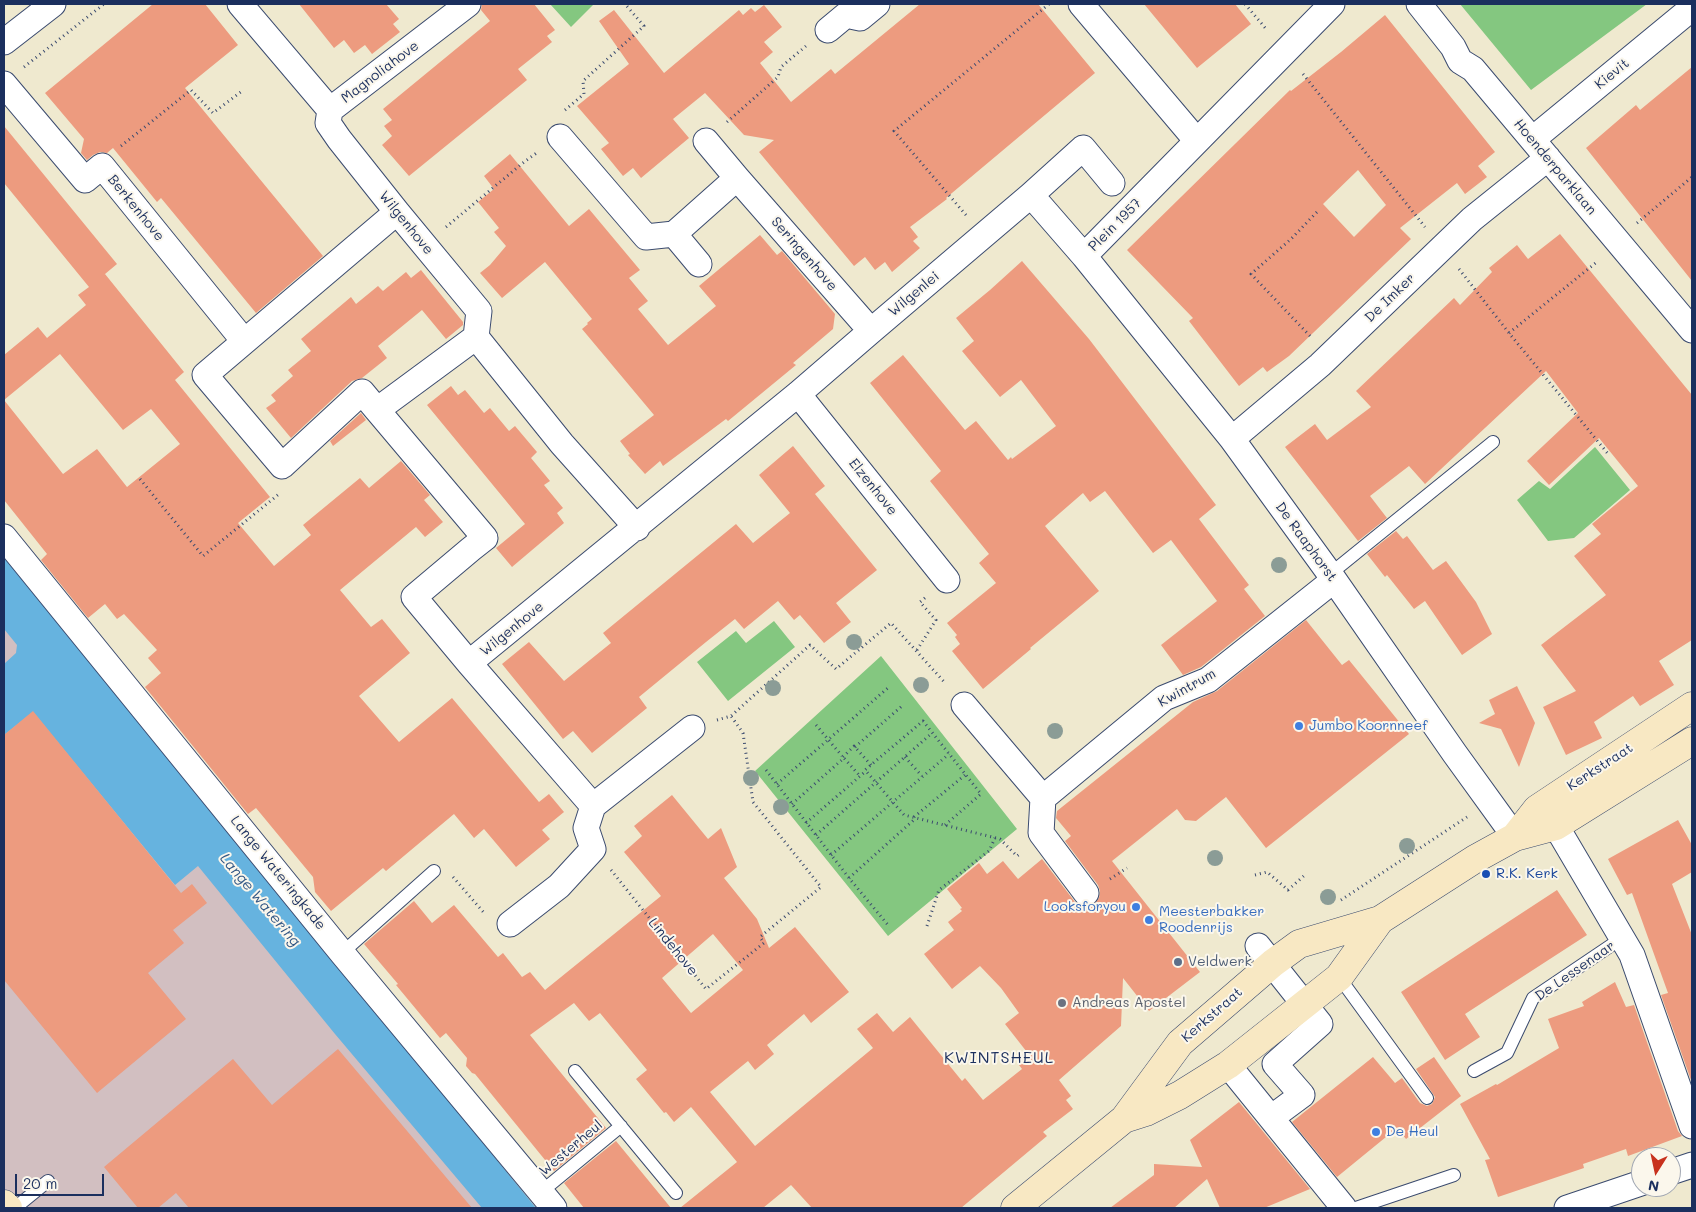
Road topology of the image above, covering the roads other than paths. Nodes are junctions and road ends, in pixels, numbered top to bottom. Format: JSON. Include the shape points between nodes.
{"nodes":[{"id":1,"x":52,"y":4,"type":"edge"},
{"id":2,"x":240,"y":4,"type":"edge"},
{"id":3,"x":468,"y":4,"type":"edge"},
{"id":4,"x":877,"y":4,"type":"edge"},
{"id":5,"x":1080,"y":4,"type":"edge"},
{"id":6,"x":1332,"y":4,"type":"edge"},
{"id":7,"x":1419,"y":4,"type":"edge"},
{"id":8,"x":1692,"y":8,"type":"edge"},
{"id":9,"x":828,"y":30,"type":"road end"},
{"id":10,"x":4,"y":42,"type":"edge"},
{"id":11,"x":11,"y":77,"type":"edge"},
{"id":12,"x":330,"y":110,"type":"junction"},
{"id":13,"x":560,"y":137,"type":"dead end"},
{"id":14,"x":706,"y":141,"type":"road end"},
{"id":15,"x":1197,"y":141,"type":"junction"},
{"id":16,"x":1540,"y":149,"type":"junction"},
{"id":17,"x":737,"y":178,"type":"junction"},
{"id":18,"x":1112,"y":183,"type":"dead end"},
{"id":19,"x":1031,"y":195,"type":"junction"},
{"id":20,"x":397,"y":212,"type":"junction"},
{"id":21,"x":674,"y":234,"type":"junction"},
{"id":22,"x":1084,"y":256,"type":"junction"},
{"id":23,"x":699,"y":264,"type":"dead end"},
{"id":24,"x":871,"y":330,"type":"junction"},
{"id":25,"x":1692,"y":330,"type":"edge"},
{"id":26,"x":476,"y":337,"type":"junction"},
{"id":27,"x":244,"y":341,"type":"junction"},
{"id":28,"x":798,"y":394,"type":"junction"},
{"id":29,"x":377,"y":410,"type":"junction"},
{"id":30,"x":1232,"y":439,"type":"junction"},
{"id":31,"x":1493,"y":442,"type":"dead end"},
{"id":32,"x":637,"y":528,"type":"junction"},
{"id":33,"x":4,"y":537,"type":"edge"},
{"id":34,"x":1332,"y":577,"type":"junction"},
{"id":35,"x":947,"y":580,"type":"road end"},
{"id":36,"x":469,"y":663,"type":"junction"},
{"id":37,"x":964,"y":705,"type":"road end"},
{"id":38,"x":1692,"y":706,"type":"edge"},
{"id":39,"x":692,"y":728,"type":"road end"},
{"id":40,"x":1692,"y":741,"type":"edge"},
{"id":41,"x":1043,"y":798,"type":"junction"},
{"id":42,"x":593,"y":806,"type":"junction"},
{"id":43,"x":1556,"y":826,"type":"junction"},
{"id":44,"x":1515,"y":837,"type":"junction"},
{"id":45,"x":434,"y":870,"type":"road end"},
{"id":46,"x":1086,"y":893,"type":"dead end"},
{"id":47,"x":1380,"y":920,"type":"junction"},
{"id":48,"x":510,"y":924,"type":"road end"},
{"id":49,"x":1627,"y":946,"type":"junction"},
{"id":50,"x":342,"y":953,"type":"junction"},
{"id":51,"x":1265,"y":955,"type":"junction"},
{"id":52,"x":1339,"y":976,"type":"junction"},
{"id":53,"x":1305,"y":1004,"type":"junction"},
{"id":54,"x":1228,"y":1065,"type":"junction"},
{"id":55,"x":1474,"y":1070,"type":"dead end"},
{"id":56,"x":575,"y":1071,"type":"dead end"},
{"id":57,"x":1427,"y":1098,"type":"dead end"},
{"id":58,"x":1271,"y":1118,"type":"junction"},
{"id":59,"x":1124,"y":1119,"type":"junction"},
{"id":60,"x":621,"y":1126,"type":"junction"},
{"id":61,"x":1692,"y":1126,"type":"edge"},
{"id":62,"x":1454,"y":1176,"type":"dead end"},
{"id":63,"x":48,"y":1181,"type":"dead end"},
{"id":64,"x":1631,"y":1186,"type":"edge"},
{"id":65,"x":676,"y":1193,"type":"dead end"},
{"id":66,"x":547,"y":1200,"type":"edge"},
{"id":67,"x":4,"y":1204,"type":"edge"},
{"id":68,"x":8,"y":1208,"type":"edge"},
{"id":69,"x":15,"y":1208,"type":"edge"},
{"id":70,"x":1016,"y":1208,"type":"edge"},
{"id":71,"x":1344,"y":1208,"type":"edge"},
{"id":72,"x":1356,"y":1208,"type":"edge"},
{"id":73,"x":1567,"y":1208,"type":"edge"}],
"edges":[{"from":1,"to":10,"type":"street"},
{"from":2,"to":12,"type":"street","name":"Magnoliahove"},
{"from":3,"to":12,"type":"street","name":"Magnoliahove"},
{"from":4,"to":9,"type":"street","via":[[860,18],[846,15]]},
{"from":5,"to":15,"type":"street"},
{"from":6,"to":15,"type":"street","name":"Plein 1957"},
{"from":7,"to":16,"type":"street","name":"Hoenderparklaan","via":[[1460,61],[1473,69]]},
{"from":8,"to":16,"type":"street","name":"Kievit"},
{"from":11,"to":27,"type":"street","name":"Berkenhove","via":[[85,180],[102,166]]},
{"from":12,"to":20,"type":"street","name":"Wilgenhove","via":[[328,123]]},
{"from":13,"to":21,"type":"street","via":[[646,237]]},
{"from":14,"to":17,"type":"street","name":"Seringenhove"},
{"from":15,"to":22,"type":"street","name":"Plein 1957"},
{"from":16,"to":25,"type":"street","name":"Hoenderparklaan"},
{"from":16,"to":30,"type":"street","name":"De Imker","via":[[1330,356]]},
{"from":17,"to":21,"type":"street"},
{"from":17,"to":24,"type":"street","name":"Seringenhove"},
{"from":18,"to":19,"type":"street","via":[[1083,148]]},
{"from":19,"to":22,"type":"street","name":"Plein 1957"},
{"from":19,"to":24,"type":"street","name":"Wilgenlei"},
{"from":20,"to":26,"type":"street","name":"Wilgenhove","via":[[479,312]]},
{"from":20,"to":27,"type":"street"},
{"from":21,"to":23,"type":"street"},
{"from":22,"to":30,"type":"street","name":"De Raaphorst"},
{"from":24,"to":28,"type":"street","name":"Wilgenlei"},
{"from":26,"to":29,"type":"street"},
{"from":26,"to":32,"type":"street","via":[[562,444]]},
{"from":27,"to":29,"type":"street","name":"Wilgenhove","via":[[205,375],[282,466],[362,392]]},
{"from":28,"to":32,"type":"street","name":"Wilgenhove"},
{"from":28,"to":35,"type":"street","name":"Elzenhove"},
{"from":29,"to":36,"type":"street","name":"Wilgenhove","via":[[485,538],[414,597]]},
{"from":30,"to":34,"type":"street","name":"De Raaphorst"},
{"from":31,"to":34,"type":"lane"},
{"from":32,"to":36,"type":"street","name":"Wilgenhove"},
{"from":33,"to":50,"type":"street","name":"Lange Wateringkade"},
{"from":34,"to":41,"type":"street","name":"Kwintrum","via":[[1208,680],[1164,698]]},
{"from":34,"to":44,"type":"street","name":"De Raaphorst"},
{"from":36,"to":42,"type":"street"},
{"from":37,"to":41,"type":"street"},
{"from":38,"to":44,"type":"main road","name":"Kerkstraat","via":[[1537,809]]},
{"from":39,"to":42,"type":"street"},
{"from":40,"to":43,"type":"main road","name":"Kerkstraat"},
{"from":41,"to":46,"type":"street","via":[[1041,833]]},
{"from":42,"to":48,"type":"street","via":[[586,828],[593,849],[559,886]]},
{"from":43,"to":44,"type":"main road","name":"Kerkstraat"},
{"from":43,"to":49,"type":"street"},
{"from":44,"to":47,"type":"main road","name":"Kerkstraat"},
{"from":45,"to":50,"type":"lane"},
{"from":47,"to":51,"type":"main road","name":"Kerkstraat"},
{"from":47,"to":52,"type":"main road","name":"Kerkstraat"},
{"from":49,"to":55,"type":"lane","name":"De Lessenaar","via":[[1533,998],[1507,1053]]},
{"from":49,"to":61,"type":"street"},
{"from":50,"to":66,"type":"street","name":"Lange Wateringkade"},
{"from":51,"to":53,"type":"street"},
{"from":51,"to":59,"type":"main road","name":"Kerkstraat","via":[[1180,1043]]},
{"from":52,"to":53,"type":"main road","name":"Kerkstraat"},
{"from":52,"to":57,"type":"lane"},
{"from":53,"to":54,"type":"main road","name":"Kerkstraat"},
{"from":53,"to":58,"type":"street","via":[[1320,1024],[1275,1064],[1302,1095]]},
{"from":54,"to":58,"type":"street"},
{"from":54,"to":59,"type":"main road","name":"Kerkstraat","via":[[1180,1095]]},
{"from":56,"to":60,"type":"lane","name":"Westerheul"},
{"from":58,"to":71,"type":"street"},
{"from":59,"to":70,"type":"main road","name":"Kerkstraat"},
{"from":60,"to":65,"type":"lane","name":"Westerheul"},
{"from":60,"to":66,"type":"lane","name":"Westerheul"},
{"from":62,"to":72,"type":"lane"},
{"from":63,"to":69,"type":"lane"},
{"from":64,"to":73,"type":"street"},
{"from":67,"to":68,"type":"main road"}]}
